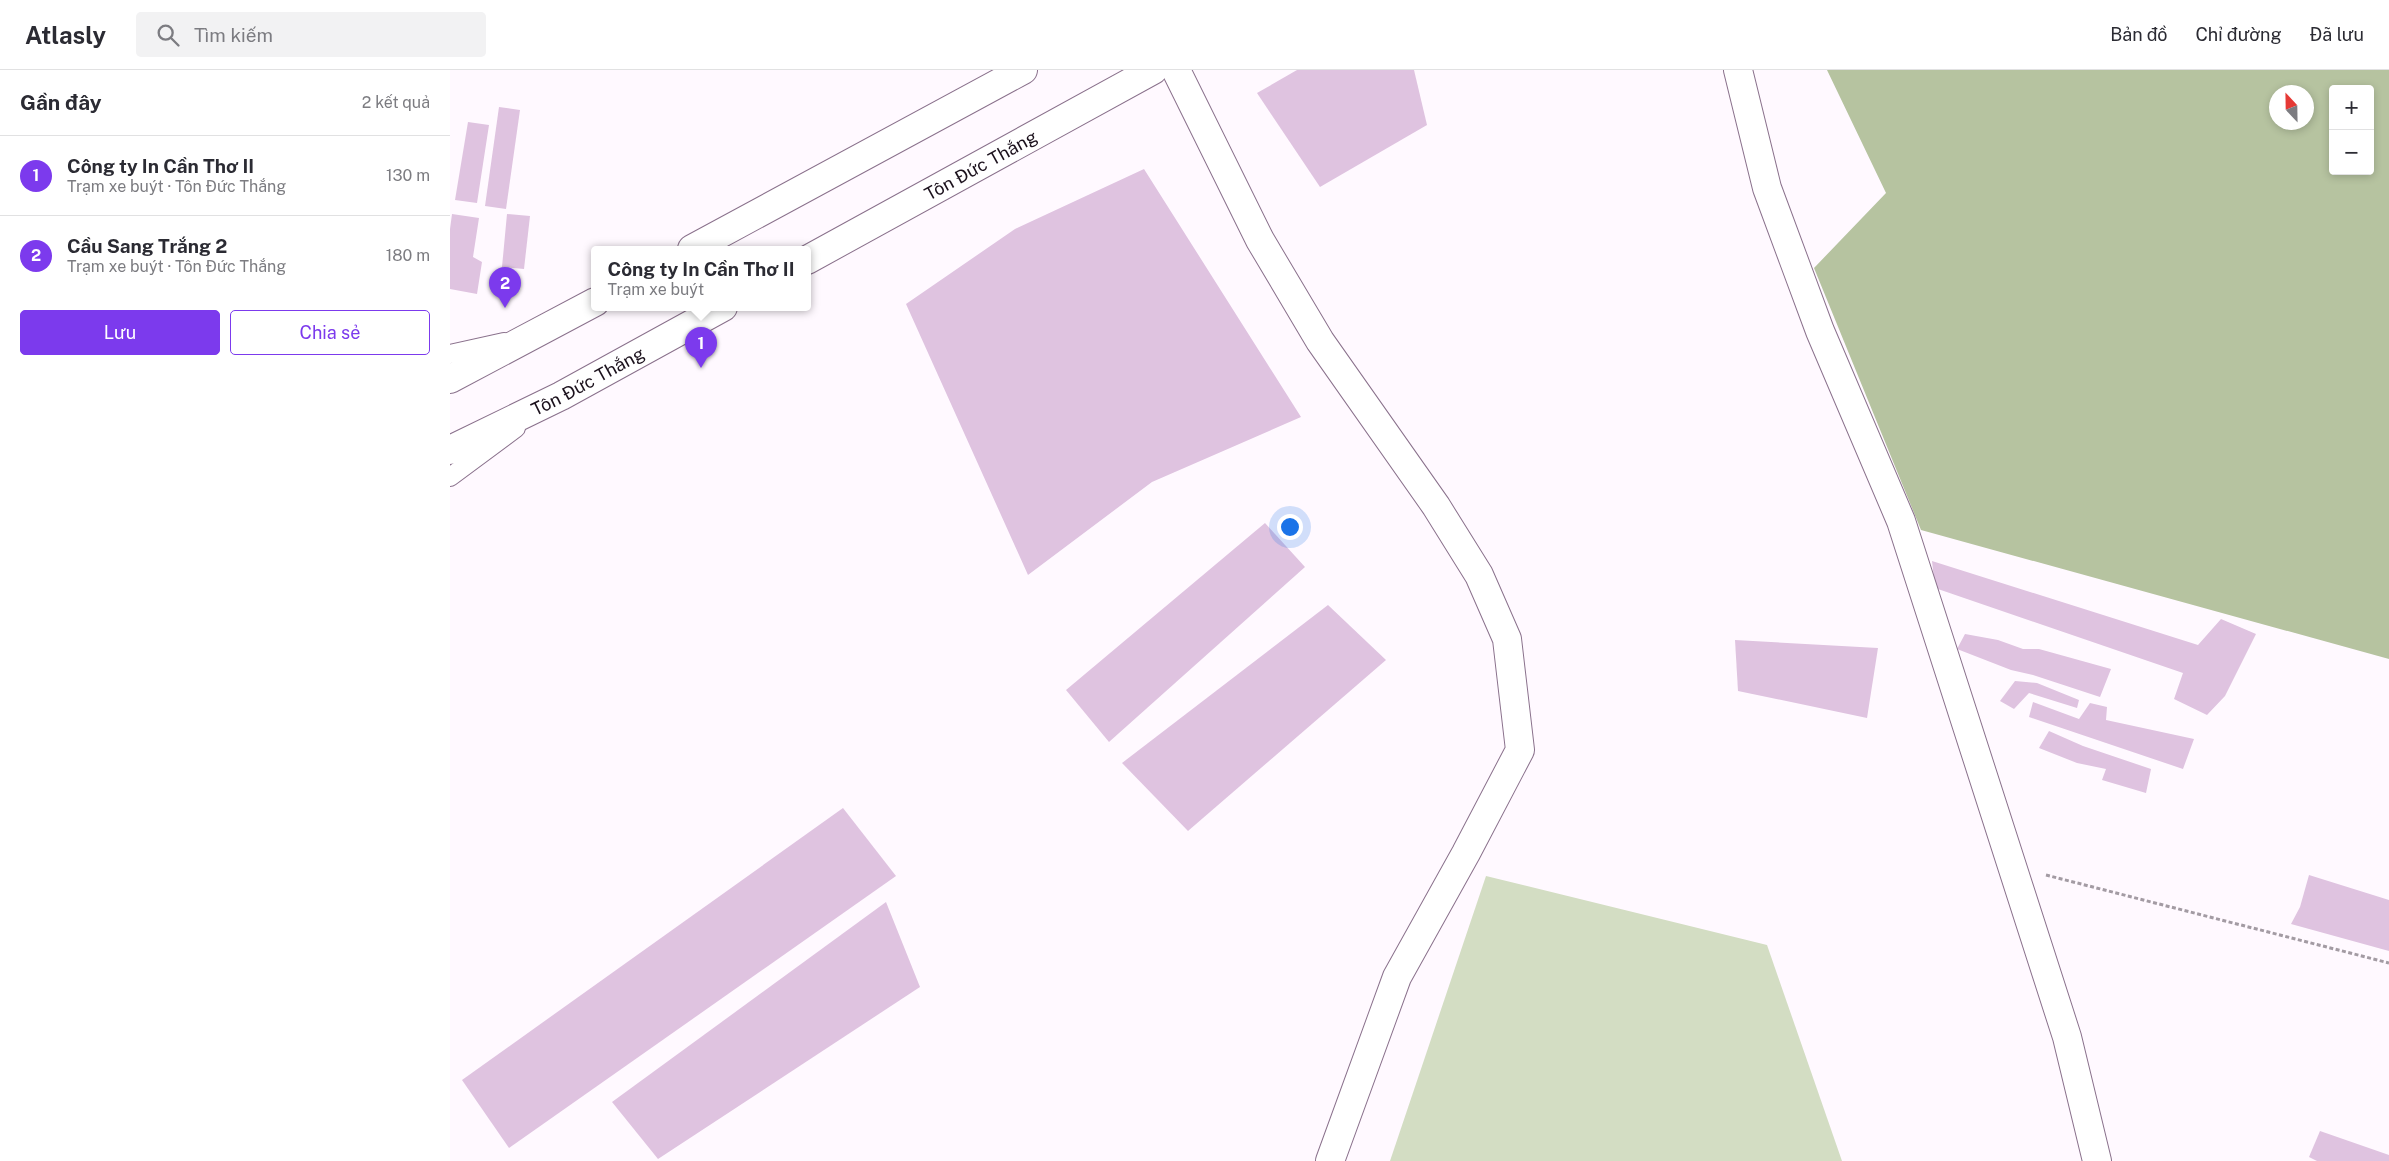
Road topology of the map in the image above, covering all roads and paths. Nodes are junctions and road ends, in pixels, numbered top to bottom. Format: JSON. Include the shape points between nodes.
{"nodes":[{"id":1,"x":1023,"y":70,"type":"edge"},
{"id":2,"x":1153,"y":70,"type":"edge"},
{"id":3,"x":1176,"y":70,"type":"edge"},
{"id":4,"x":1734,"y":77,"type":"edge"},
{"id":5,"x":698,"y":246,"type":"edge"},
{"id":6,"x":811,"y":258,"type":"edge"},
{"id":7,"x":591,"y":304,"type":"edge"},
{"id":8,"x":716,"y":311,"type":"edge"},
{"id":9,"x":531,"y":336,"type":"junction"},
{"id":10,"x":450,"y":354,"type":"edge"},
{"id":11,"x":450,"y":379,"type":"edge"},
{"id":12,"x":561,"y":396,"type":"junction"},
{"id":13,"x":450,"y":450,"type":"edge"},
{"id":14,"x":450,"y":477,"type":"edge"},
{"id":15,"x":2012,"y":867,"type":"junction"},
{"id":16,"x":2389,"y":963,"type":"edge"},
{"id":17,"x":1330,"y":1161,"type":"edge"},
{"id":18,"x":2097,"y":1161,"type":"edge"}],
"edges":[{"from":1,"to":5,"type":"main road"},
{"from":2,"to":6,"type":"main road","name":"Tôn Đức Thắng"},
{"from":3,"to":17,"type":"main road","via":[[1260,240],[1320,341],[1465,552],[1479,575],[1507,639],[1520,750],[1397,977]]},
{"from":4,"to":15,"type":"main road","via":[[1770,197],[1820,332],[1901,521]]},
{"from":7,"to":9,"type":"main road"},
{"from":8,"to":12,"type":"main road","name":"Tôn Đức Thắng"},
{"from":9,"to":10,"type":"lane"},
{"from":9,"to":11,"type":"main road"},
{"from":12,"to":13,"type":"main road","name":"Tôn Đức Thắng"},
{"from":12,"to":14,"type":"lane"},
{"from":15,"to":16,"type":"path"},
{"from":15,"to":18,"type":"main road","via":[[2067,1037]]}]}
